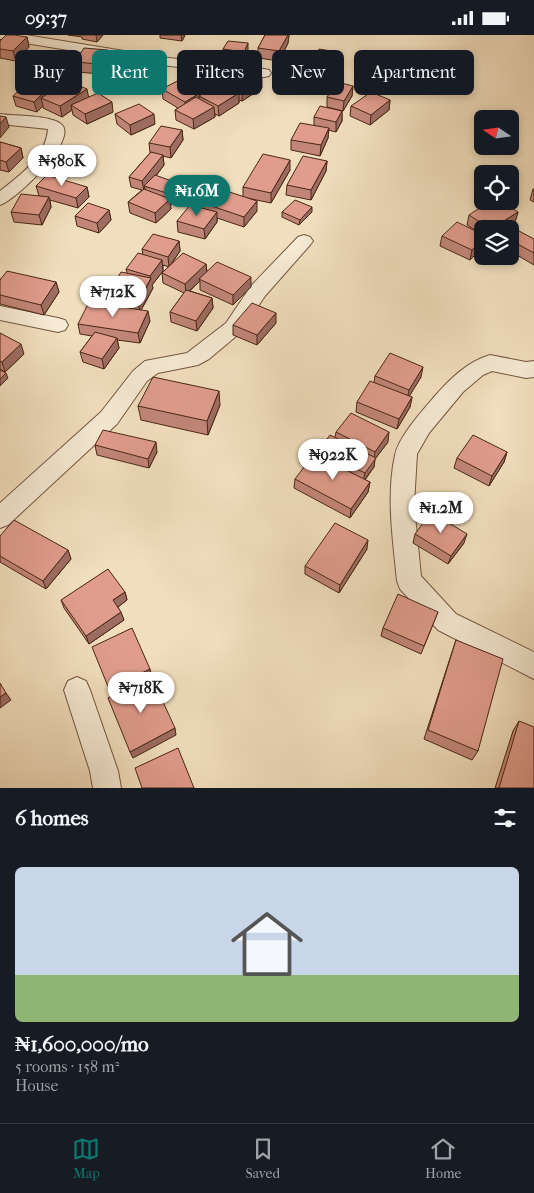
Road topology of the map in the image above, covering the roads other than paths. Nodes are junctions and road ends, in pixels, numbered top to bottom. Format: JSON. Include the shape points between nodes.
{"nodes":[{"id":1,"x":0,"y":35,"type":"edge"},
{"id":2,"x":264,"y":73,"type":"dead end"},
{"id":3,"x":0,"y":119,"type":"edge"},
{"id":4,"x":0,"y":200,"type":"edge"},
{"id":5,"x":304,"y":241,"type":"dead end"},
{"id":6,"x":0,"y":313,"type":"edge"},
{"id":7,"x":58,"y":325,"type":"dead end"},
{"id":8,"x":534,"y":369,"type":"edge"},
{"id":9,"x":0,"y":518,"type":"edge"},
{"id":10,"x":534,"y":665,"type":"edge"},
{"id":11,"x":77,"y":690,"type":"dead end"},
{"id":12,"x":107,"y":788,"type":"edge"}],
"edges":[{"from":1,"to":2,"type":"street","via":[[160,61]]},
{"from":3,"to":4,"type":"street","via":[[46,123],[56,127],[57,136],[48,153],[27,177]]},
{"from":5,"to":9,"type":"street","via":[[258,291],[233,328],[191,360],[152,366],[140,376],[109,418]]},
{"from":6,"to":7,"type":"street"},
{"from":8,"to":10,"type":"street","via":[[490,363],[456,386],[420,427],[406,454],[402,505],[409,581],[447,622]]},
{"from":11,"to":12,"type":"street"}]}
